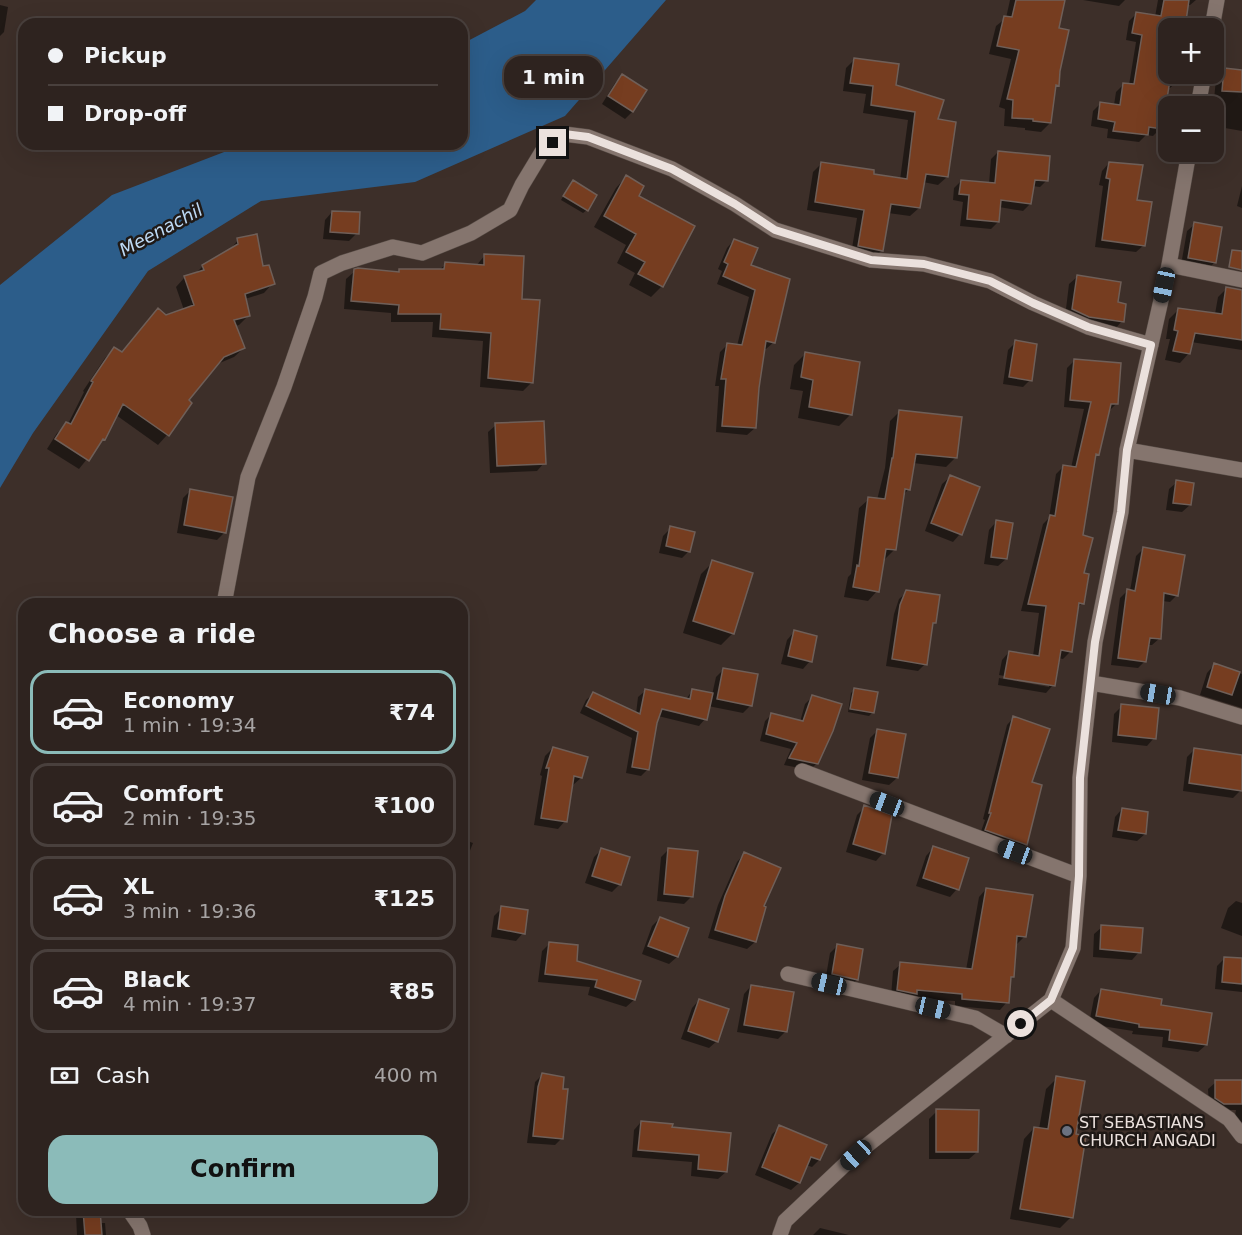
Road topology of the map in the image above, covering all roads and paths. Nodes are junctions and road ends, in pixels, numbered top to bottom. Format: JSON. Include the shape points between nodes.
{"nodes":[{"id":1,"x":1217,"y":0,"type":"edge"},
{"id":2,"x":1214,"y":18,"type":"edge"},
{"id":3,"x":1187,"y":162,"type":"edge"},
{"id":4,"x":1169,"y":264,"type":"junction"},
{"id":5,"x":1242,"y":280,"type":"edge"},
{"id":6,"x":1151,"y":345,"type":"junction"},
{"id":7,"x":1127,"y":450,"type":"junction"},
{"id":8,"x":1242,"y":470,"type":"edge"},
{"id":9,"x":225,"y":598,"type":"edge"},
{"id":10,"x":1091,"y":683,"type":"junction"},
{"id":11,"x":1242,"y":717,"type":"edge"},
{"id":12,"x":802,"y":771,"type":"dead end"},
{"id":13,"x":1079,"y":876,"type":"junction"},
{"id":14,"x":788,"y":974,"type":"dead end"},
{"id":15,"x":1051,"y":1000,"type":"junction"},
{"id":16,"x":1006,"y":1036,"type":"junction"},
{"id":17,"x":1242,"y":1136,"type":"edge"},
{"id":18,"x":134,"y":1216,"type":"edge"},
{"id":19,"x":142,"y":1235,"type":"edge"},
{"id":20,"x":780,"y":1235,"type":"edge"}],
"edges":[{"from":1,"to":2,"type":"street"},
{"from":3,"to":4,"type":"street"},
{"from":4,"to":5,"type":"street"},
{"from":4,"to":6,"type":"street"},
{"from":6,"to":7,"type":"street"},
{"from":6,"to":9,"type":"street","via":[[1088,327],[990,281],[924,264],[871,260],[775,230],[672,169],[588,137],[564,134],[542,152],[510,210],[471,233],[422,253],[393,247],[342,262],[321,273],[288,376],[248,477]]},
{"from":7,"to":8,"type":"street"},
{"from":7,"to":10,"type":"street","via":[[1121,512],[1095,642]]},
{"from":10,"to":11,"type":"street","via":[[1180,698]]},
{"from":10,"to":13,"type":"street","via":[[1080,778]]},
{"from":12,"to":13,"type":"street"},
{"from":13,"to":15,"type":"street","via":[[1073,948]]},
{"from":14,"to":16,"type":"street","via":[[975,1018]]},
{"from":15,"to":16,"type":"street"},
{"from":15,"to":17,"type":"street","via":[[1229,1119]]},
{"from":16,"to":20,"type":"street","via":[[856,1155],[785,1221]]},
{"from":18,"to":19,"type":"street"}]}
